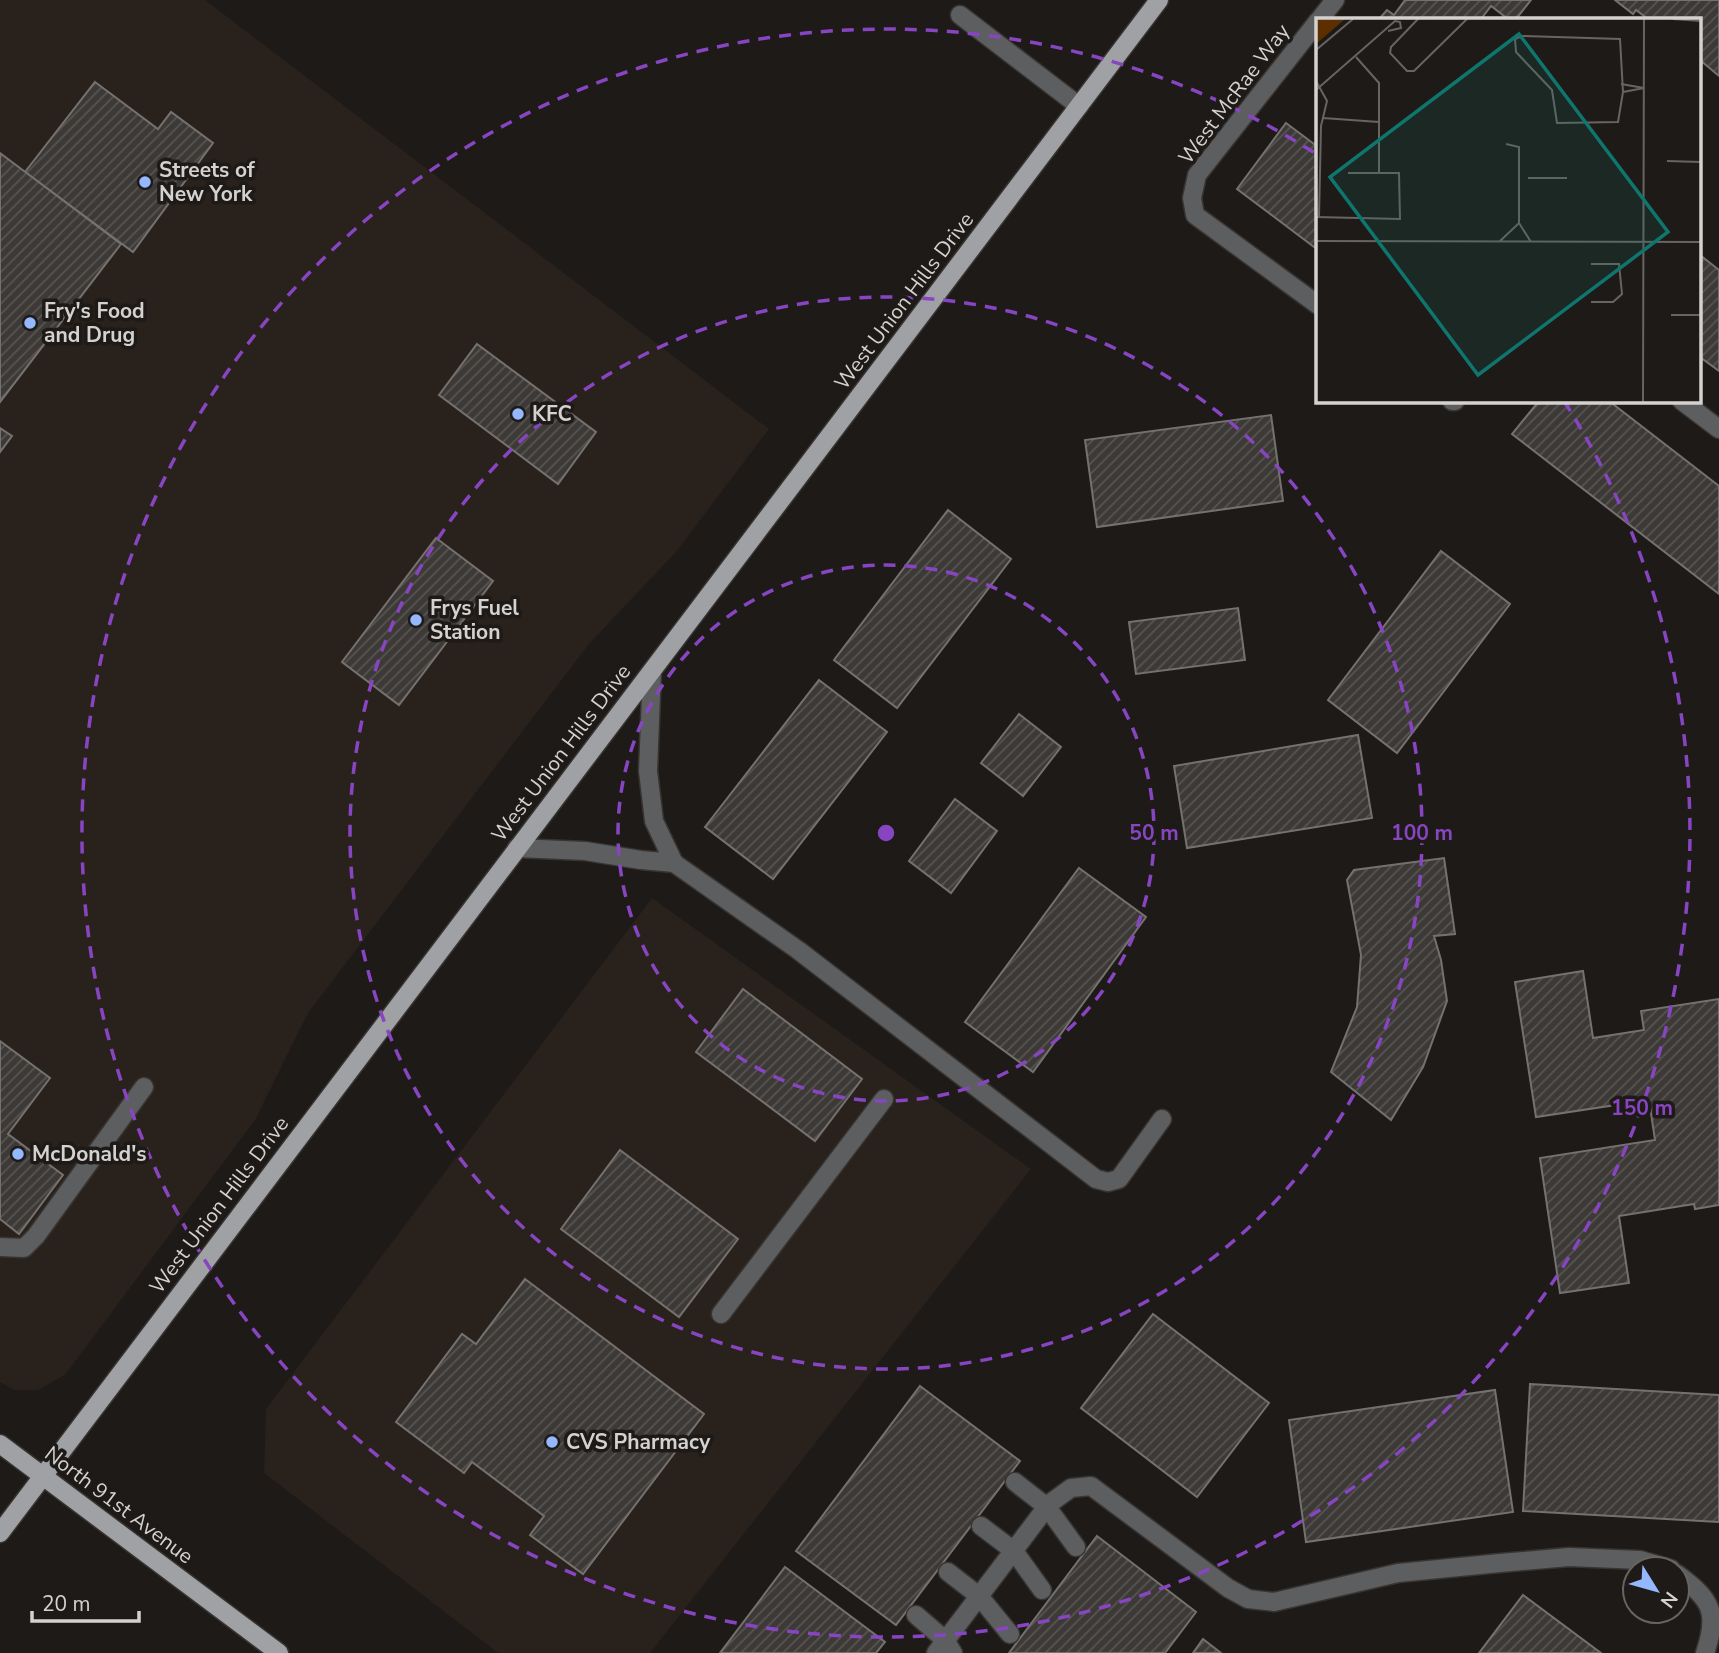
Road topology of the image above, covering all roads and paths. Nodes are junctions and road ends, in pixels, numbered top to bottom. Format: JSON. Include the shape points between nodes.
{"nodes":[{"id":1,"x":1159,"y":0,"type":"edge"},
{"id":2,"x":1335,"y":0,"type":"edge"},
{"id":3,"x":960,"y":15,"type":"dead end"},
{"id":4,"x":1321,"y":18,"type":"edge"},
{"id":5,"x":1316,"y":24,"type":"edge"},
{"id":6,"x":1079,"y":106,"type":"junction"},
{"id":7,"x":1316,"y":304,"type":"edge"},
{"id":8,"x":1683,"y":402,"type":"edge"},
{"id":9,"x":1719,"y":429,"type":"edge"},
{"id":10,"x":652,"y":671,"type":"junction"},
{"id":11,"x":517,"y":848,"type":"junction"},
{"id":12,"x":674,"y":863,"type":"junction"},
{"id":13,"x":145,"y":1087,"type":"dead end"},
{"id":14,"x":884,"y":1099,"type":"dead end"},
{"id":15,"x":1162,"y":1119,"type":"dead end"},
{"id":16,"x":0,"y":1247,"type":"edge"},
{"id":17,"x":721,"y":1314,"type":"dead end"},
{"id":18,"x":0,"y":1444,"type":"edge"},
{"id":19,"x":42,"y":1476,"type":"junction"},
{"id":20,"x":1015,"y":1482,"type":"dead end"},
{"id":21,"x":1046,"y":1507,"type":"junction"},
{"id":22,"x":981,"y":1526,"type":"dead end"},
{"id":23,"x":0,"y":1533,"type":"edge"},
{"id":24,"x":1076,"y":1547,"type":"dead end"},
{"id":25,"x":1014,"y":1550,"type":"junction"},
{"id":26,"x":1621,"y":1559,"type":"edge"},
{"id":27,"x":948,"y":1572,"type":"dead end"},
{"id":28,"x":1691,"y":1584,"type":"edge"},
{"id":29,"x":1042,"y":1590,"type":"dead end"},
{"id":30,"x":979,"y":1596,"type":"junction"},
{"id":31,"x":916,"y":1615,"type":"dead end"},
{"id":32,"x":1716,"y":1633,"type":"edge"},
{"id":33,"x":1010,"y":1634,"type":"dead end"},
{"id":34,"x":945,"y":1649,"type":"edge"},
{"id":35,"x":279,"y":1653,"type":"edge"},
{"id":36,"x":1705,"y":1653,"type":"edge"}],
"edges":[{"from":1,"to":6,"type":"main road","name":"West Union Hills Drive"},
{"from":2,"to":4,"type":"street","name":"West McRae Way"},
{"from":3,"to":6,"type":"street"},
{"from":5,"to":7,"type":"street","name":"West McRae Way","via":[[1197,175],[1192,198],[1195,215]]},
{"from":6,"to":10,"type":"main road","name":"West Union Hills Drive"},
{"from":8,"to":9,"type":"street"},
{"from":10,"to":11,"type":"main road","name":"West Union Hills Drive"},
{"from":10,"to":12,"type":"street","via":[[649,783],[654,821]]},
{"from":11,"to":12,"type":"street"},
{"from":11,"to":19,"type":"main road","name":"West Union Hills Drive"},
{"from":12,"to":15,"type":"street","via":[[799,950],[1096,1179],[1119,1179]]},
{"from":13,"to":16,"type":"street","via":[[36,1236],[24,1248]]},
{"from":14,"to":17,"type":"street"},
{"from":18,"to":19,"type":"main road","name":"North 91st Avenue"},
{"from":19,"to":23,"type":"main road","name":"West Union Hills Drive"},
{"from":19,"to":35,"type":"main road","name":"North 91st Avenue"},
{"from":20,"to":21,"type":"street"},
{"from":21,"to":24,"type":"street"},
{"from":21,"to":25,"type":"street"},
{"from":21,"to":26,"type":"street","via":[[1071,1488],[1091,1486],[1228,1588],[1248,1599],[1274,1602],[1398,1573],[1569,1557]]},
{"from":22,"to":25,"type":"street"},
{"from":25,"to":29,"type":"street"},
{"from":25,"to":30,"type":"street"},
{"from":27,"to":30,"type":"street"},
{"from":28,"to":32,"type":"street","via":[[1714,1612]]},
{"from":30,"to":33,"type":"street"},
{"from":30,"to":34,"type":"street"},
{"from":31,"to":34,"type":"street"},
{"from":32,"to":36,"type":"street"}]}
